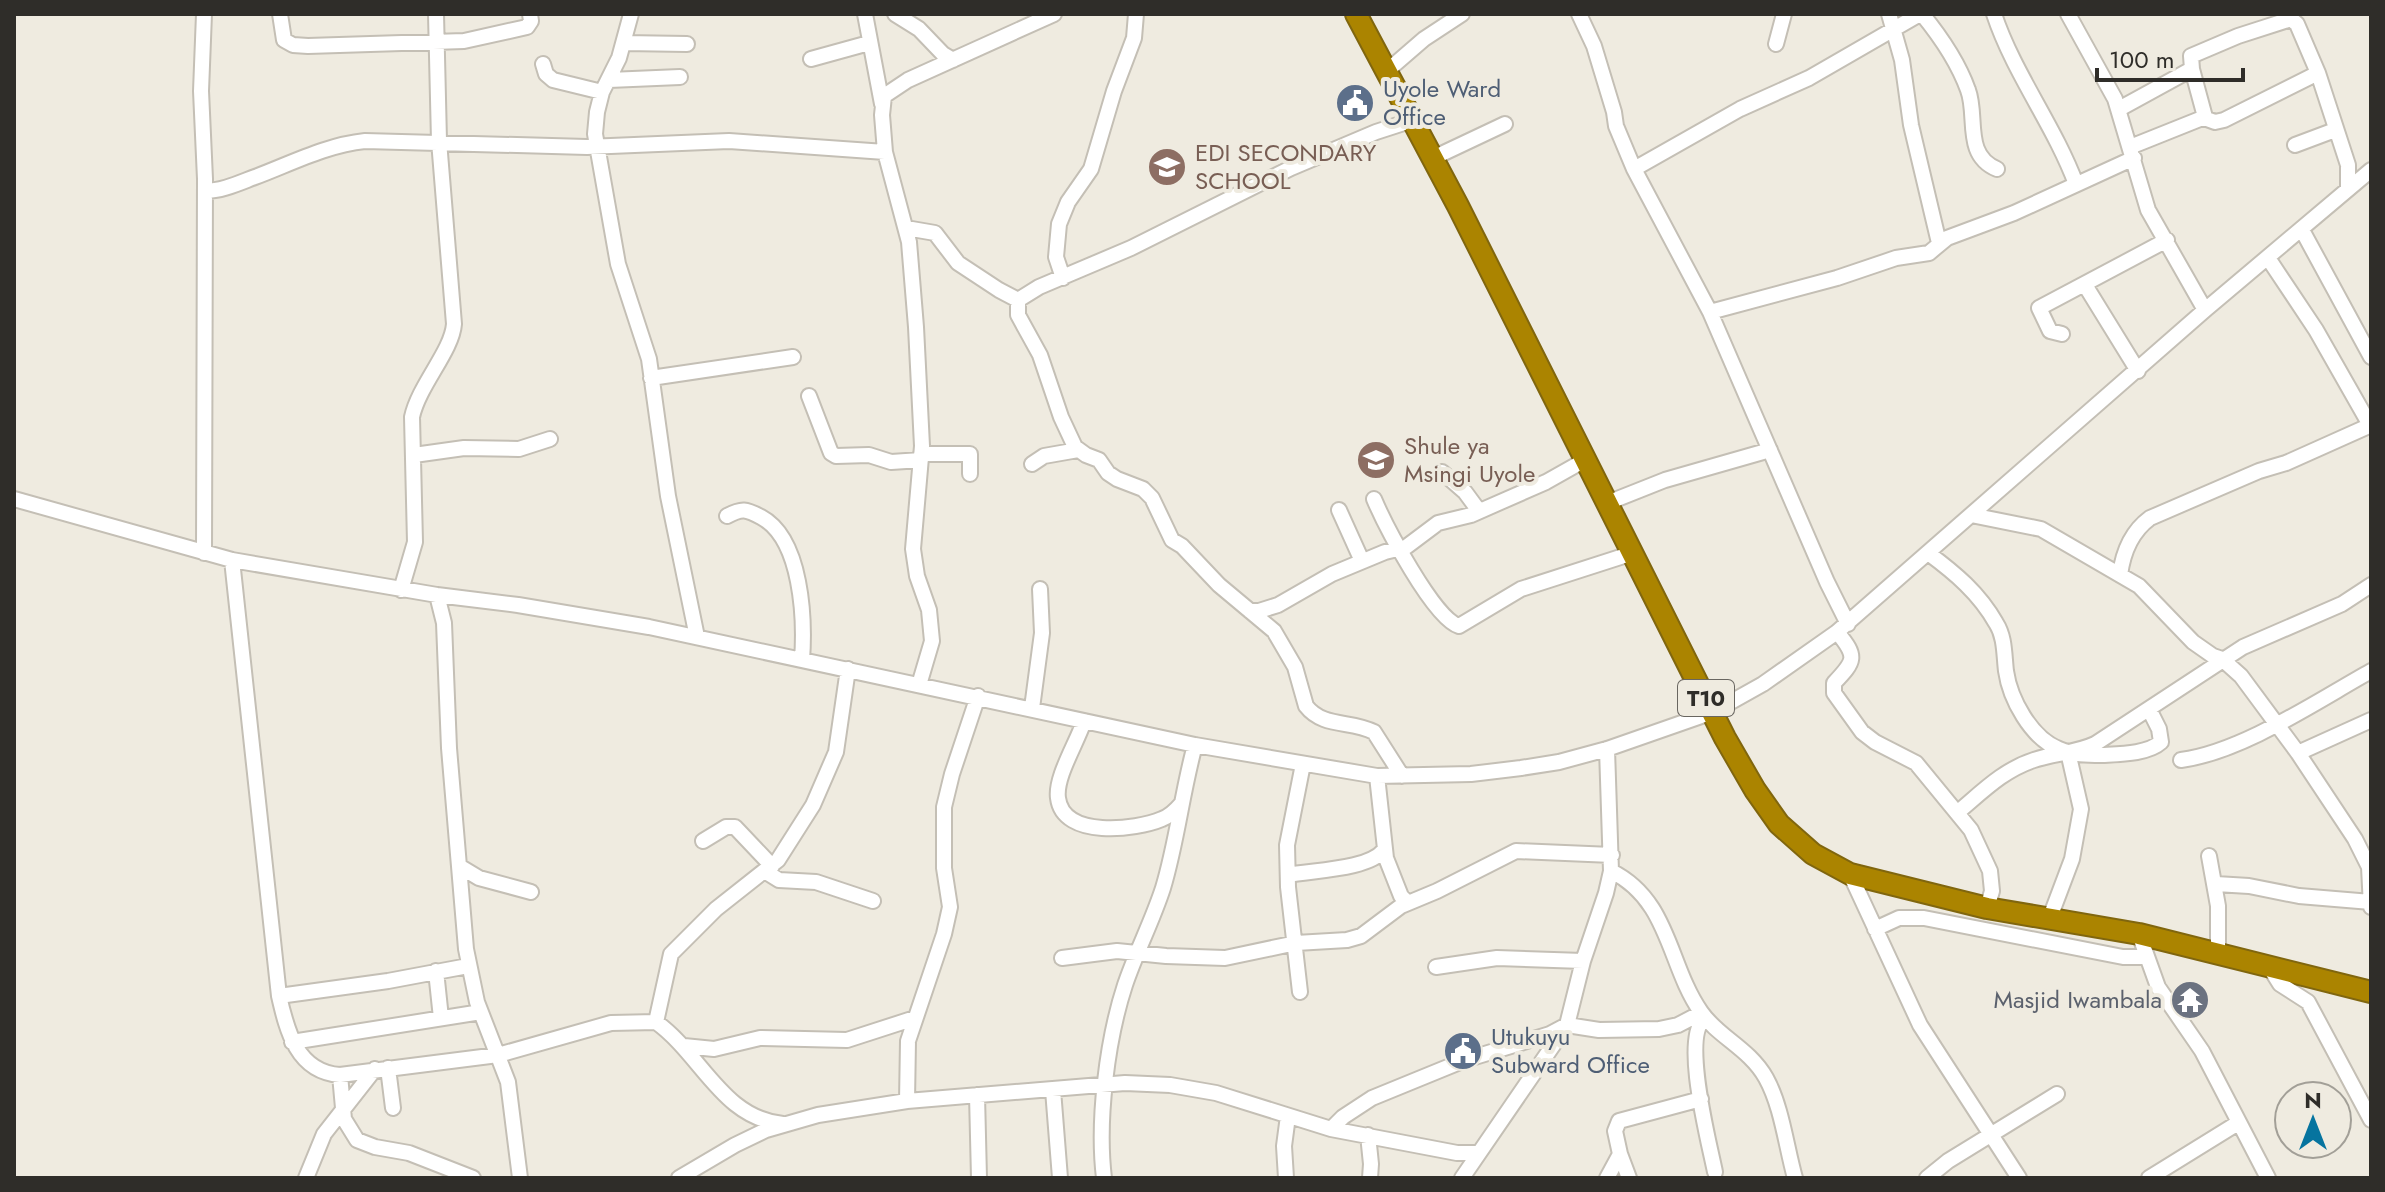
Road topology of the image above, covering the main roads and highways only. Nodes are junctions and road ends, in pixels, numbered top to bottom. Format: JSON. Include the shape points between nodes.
{"nodes":[{"id":1,"x":1356,"y":14,"type":"edge"},
{"id":2,"x":2371,"y":992,"type":"edge"}],
"edges":[{"from":1,"to":2,"type":"highway","number":"T10","via":[[1741,768],[1779,824],[1813,854],[1850,874],[1987,908],[2139,934]]}]}
